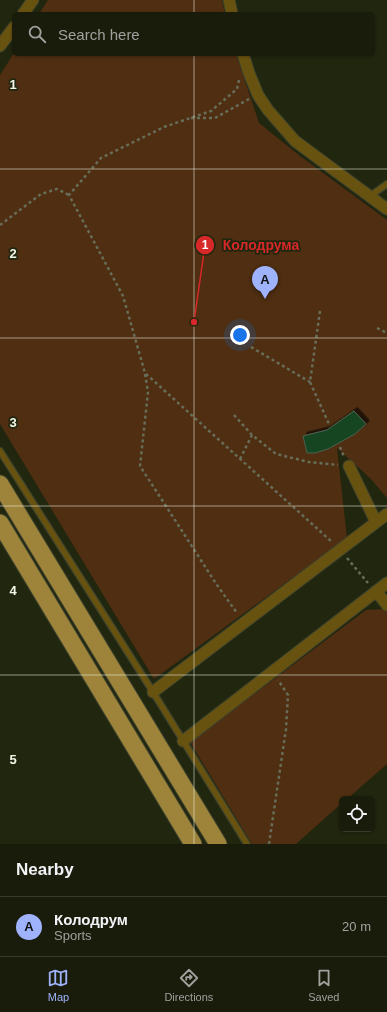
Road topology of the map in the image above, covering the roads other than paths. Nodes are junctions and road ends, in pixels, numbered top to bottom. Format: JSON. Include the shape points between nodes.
{"nodes":[{"id":1,"x":33,"y":0,"type":"edge"},
{"id":2,"x":229,"y":0,"type":"edge"},
{"id":3,"x":24,"y":12,"type":"edge"},
{"id":4,"x":232,"y":12,"type":"edge"},
{"id":5,"x":12,"y":30,"type":"edge"},
{"id":6,"x":0,"y":46,"type":"edge"},
{"id":7,"x":244,"y":56,"type":"edge"},
{"id":8,"x":387,"y":184,"type":"edge"},
{"id":9,"x":370,"y":196,"type":"junction"},
{"id":10,"x":387,"y":209,"type":"edge"},
{"id":11,"x":0,"y":451,"type":"edge"},
{"id":12,"x":348,"y":466,"type":"road end"},
{"id":13,"x":0,"y":484,"type":"edge"},
{"id":14,"x":387,"y":514,"type":"edge"},
{"id":15,"x":376,"y":522,"type":"junction"},
{"id":16,"x":0,"y":523,"type":"edge"},
{"id":17,"x":387,"y":583,"type":"edge"},
{"id":18,"x":376,"y":591,"type":"junction"},
{"id":19,"x":387,"y":605,"type":"edge"},
{"id":20,"x":153,"y":692,"type":"junction"},
{"id":21,"x":183,"y":741,"type":"junction"},
{"id":22,"x":193,"y":844,"type":"edge"},
{"id":23,"x":218,"y":844,"type":"edge"},
{"id":24,"x":247,"y":844,"type":"edge"}],
"edges":[{"from":1,"to":3,"type":"street"},
{"from":2,"to":4,"type":"street"},
{"from":5,"to":6,"type":"street"},
{"from":7,"to":9,"type":"street","via":[[258,95],[295,141]]},
{"from":8,"to":9,"type":"lane"},
{"from":9,"to":10,"type":"street"},
{"from":11,"to":20,"type":"lane"},
{"from":12,"to":15,"type":"street"},
{"from":13,"to":23,"type":"main road"},
{"from":14,"to":15,"type":"street"},
{"from":15,"to":20,"type":"street"},
{"from":16,"to":22,"type":"main road"},
{"from":17,"to":18,"type":"street"},
{"from":18,"to":19,"type":"street"},
{"from":18,"to":21,"type":"street"},
{"from":20,"to":21,"type":"lane"},
{"from":21,"to":24,"type":"lane"}]}
